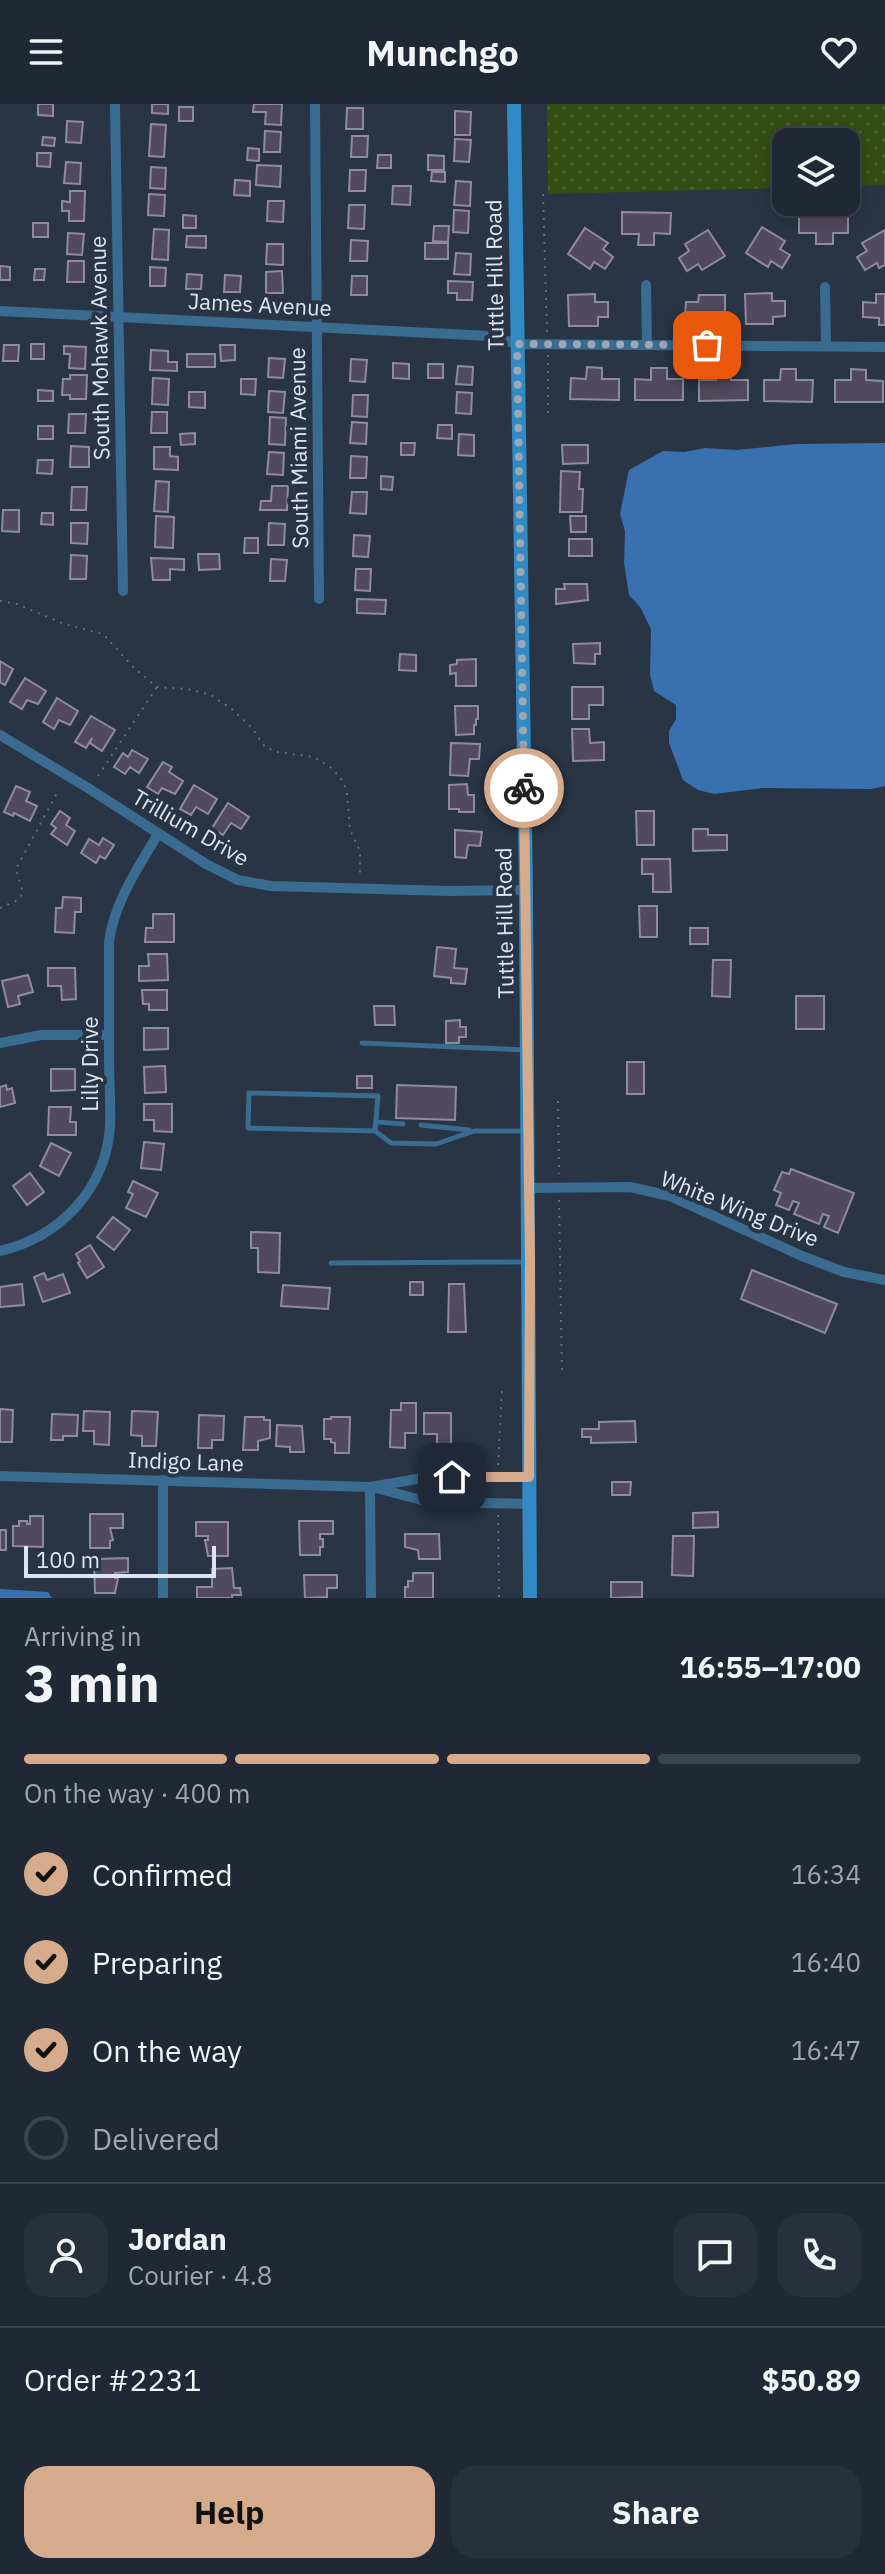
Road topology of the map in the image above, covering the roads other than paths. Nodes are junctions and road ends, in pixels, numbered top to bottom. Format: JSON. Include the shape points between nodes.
{"nodes":[{"id":1,"x":115,"y":104,"type":"edge"},
{"id":2,"x":315,"y":104,"type":"edge"},
{"id":3,"x":514,"y":104,"type":"edge"},
{"id":4,"x":646,"y":285,"type":"dead end"},
{"id":5,"x":825,"y":287,"type":"dead end"},
{"id":6,"x":0,"y":311,"type":"edge"},
{"id":7,"x":118,"y":316,"type":"junction"},
{"id":8,"x":316,"y":327,"type":"junction"},
{"id":9,"x":517,"y":344,"type":"junction"},
{"id":10,"x":647,"y":345,"type":"junction"},
{"id":11,"x":826,"y":345,"type":"junction"},
{"id":12,"x":885,"y":347,"type":"edge"},
{"id":13,"x":123,"y":591,"type":"dead end"},
{"id":14,"x":319,"y":599,"type":"dead end"},
{"id":15,"x":0,"y":735,"type":"edge"},
{"id":16,"x":158,"y":834,"type":"junction"},
{"id":17,"x":526,"y":890,"type":"junction"},
{"id":18,"x":109,"y":1035,"type":"junction"},
{"id":19,"x":0,"y":1043,"type":"edge"},
{"id":20,"x":362,"y":1043,"type":"dead end"},
{"id":21,"x":527,"y":1050,"type":"junction"},
{"id":22,"x":376,"y":1122,"type":"junction"},
{"id":23,"x":403,"y":1124,"type":"dead end"},
{"id":24,"x":421,"y":1125,"type":"dead end"},
{"id":25,"x":375,"y":1131,"type":"junction"},
{"id":26,"x":474,"y":1131,"type":"junction"},
{"id":27,"x":528,"y":1131,"type":"junction"},
{"id":28,"x":529,"y":1188,"type":"junction"},
{"id":29,"x":0,"y":1251,"type":"edge"},
{"id":30,"x":530,"y":1262,"type":"junction"},
{"id":31,"x":331,"y":1263,"type":"dead end"},
{"id":32,"x":885,"y":1280,"type":"edge"},
{"id":33,"x":0,"y":1476,"type":"edge"},
{"id":34,"x":529,"y":1477,"type":"junction"},
{"id":35,"x":163,"y":1480,"type":"junction"},
{"id":36,"x":370,"y":1487,"type":"junction"},
{"id":37,"x":529,"y":1504,"type":"junction"},
{"id":38,"x":163,"y":1598,"type":"edge"},
{"id":39,"x":371,"y":1598,"type":"edge"},
{"id":40,"x":530,"y":1598,"type":"edge"}],
"edges":[{"from":1,"to":7,"type":"street","name":"South Mohawk Avenue"},
{"from":2,"to":8,"type":"street","name":"South Miami Avenue"},
{"from":3,"to":9,"type":"main road","name":"Tuttle Hill Road"},
{"from":4,"to":10,"type":"street"},
{"from":5,"to":11,"type":"street"},
{"from":6,"to":7,"type":"street","name":"James Avenue"},
{"from":7,"to":8,"type":"street","name":"James Avenue"},
{"from":7,"to":13,"type":"street","name":"South Mohawk Avenue"},
{"from":8,"to":9,"type":"street","name":"James Avenue","via":[[490,336]]},
{"from":8,"to":14,"type":"street","name":"South Miami Avenue"},
{"from":9,"to":10,"type":"street","name":"James Avenue"},
{"from":9,"to":17,"type":"main road","name":"Tuttle Hill Road"},
{"from":10,"to":11,"type":"street","name":"James Avenue"},
{"from":11,"to":12,"type":"street","name":"James Avenue"},
{"from":15,"to":16,"type":"street","name":"Trillium Drive"},
{"from":16,"to":17,"type":"street","name":"Trillium Drive","via":[[220,872],[271,886]]},
{"from":16,"to":18,"type":"street","name":"Lilly Drive","via":[[111,927]]},
{"from":17,"to":21,"type":"main road","name":"Tuttle Hill Road"},
{"from":18,"to":19,"type":"street","via":[[41,1035]]},
{"from":18,"to":29,"type":"street","name":"Lilly Drive","via":[[110,1127],[103,1165],[77,1206],[54,1228]]},
{"from":20,"to":21,"type":"lane"},
{"from":21,"to":27,"type":"main road","name":"Tuttle Hill Road"},
{"from":22,"to":23,"type":"lane"},
{"from":22,"to":25,"type":"lane"},
{"from":22,"to":25,"type":"lane","via":[[378,1096],[249,1093],[248,1128]]},
{"from":24,"to":26,"type":"lane"},
{"from":25,"to":26,"type":"lane","via":[[391,1143],[436,1144]]},
{"from":26,"to":27,"type":"lane"},
{"from":27,"to":28,"type":"main road","name":"Tuttle Hill Road"},
{"from":28,"to":30,"type":"main road","name":"Tuttle Hill Road"},
{"from":28,"to":32,"type":"street","name":"White Wing Drive","via":[[630,1187],[670,1196],[830,1267]]},
{"from":30,"to":31,"type":"lane"},
{"from":30,"to":34,"type":"main road","name":"Tuttle Hill Road"},
{"from":33,"to":35,"type":"street","name":"Indigo Lane"},
{"from":34,"to":36,"type":"street","name":"Indigo Lane","via":[[429,1477]]},
{"from":34,"to":37,"type":"main road","name":"Tuttle Hill Road"},
{"from":35,"to":36,"type":"street","name":"Indigo Lane"},
{"from":35,"to":38,"type":"street"},
{"from":36,"to":37,"type":"street","name":"Indigo Lane","via":[[429,1502]]},
{"from":36,"to":39,"type":"street"},
{"from":37,"to":40,"type":"main road","name":"Tuttle Hill Road"}]}
